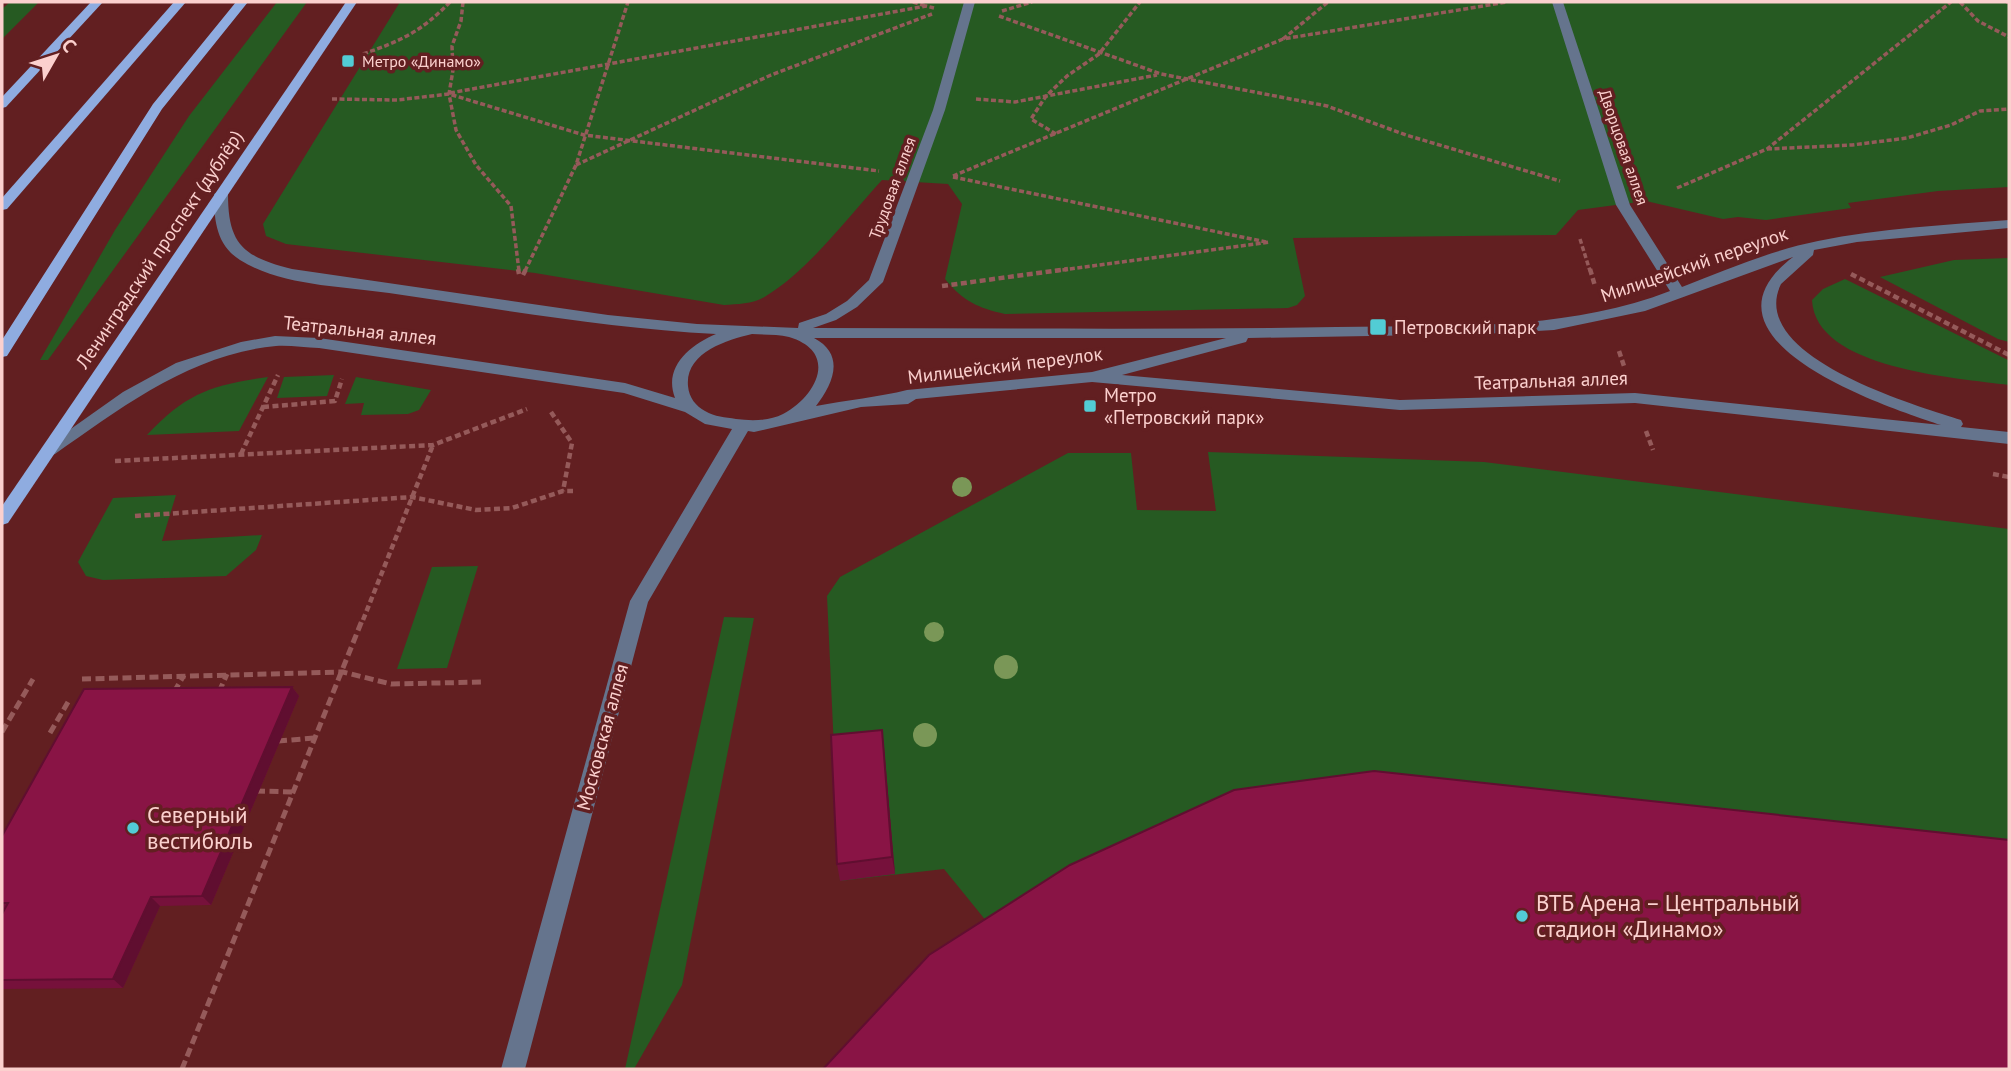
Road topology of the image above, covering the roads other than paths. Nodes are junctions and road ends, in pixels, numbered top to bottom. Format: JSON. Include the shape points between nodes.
{"nodes":[{"id":1,"x":97,"y":2,"type":"edge"},
{"id":2,"x":180,"y":2,"type":"edge"},
{"id":3,"x":242,"y":2,"type":"edge"},
{"id":4,"x":351,"y":2,"type":"edge"},
{"id":5,"x":969,"y":2,"type":"edge"},
{"id":6,"x":1558,"y":2,"type":"edge"},
{"id":7,"x":2,"y":104,"type":"edge"},
{"id":8,"x":221,"y":194,"type":"junction"},
{"id":9,"x":2,"y":206,"type":"edge"},
{"id":10,"x":2009,"y":224,"type":"edge"},
{"id":11,"x":1817,"y":245,"type":"junction"},
{"id":12,"x":1679,"y":293,"type":"junction"},
{"id":13,"x":742,"y":331,"type":"junction"},
{"id":14,"x":786,"y":331,"type":"junction"},
{"id":15,"x":1265,"y":332,"type":"junction"},
{"id":16,"x":2,"y":352,"type":"edge"},
{"id":17,"x":1092,"y":377,"type":"junction"},
{"id":18,"x":690,"y":408,"type":"junction"},
{"id":19,"x":788,"y":418,"type":"junction"},
{"id":20,"x":742,"y":427,"type":"junction"},
{"id":21,"x":1987,"y":434,"type":"junction"},
{"id":22,"x":2009,"y":438,"type":"edge"},
{"id":23,"x":49,"y":450,"type":"junction"},
{"id":24,"x":2,"y":519,"type":"edge"},
{"id":25,"x":513,"y":1069,"type":"edge"}],
"edges":[{"from":1,"to":7,"type":"main road"},
{"from":2,"to":9,"type":"main road"},
{"from":3,"to":16,"type":"main road","via":[[157,107]]},
{"from":4,"to":8,"type":"main road","name":"Ленинградский проспект (дублёр)"},
{"from":5,"to":14,"type":"street","name":"Трудовая аллея","via":[[939,110],[876,282],[831,317]]},
{"from":6,"to":12,"type":"street","name":"Дворцовая аллея","via":[[1623,205]]},
{"from":8,"to":13,"type":"street","via":[[223,235],[239,253],[264,267],[602,320]]},
{"from":8,"to":23,"type":"main road","name":"Ленинградский проспект (дублёр)"},
{"from":10,"to":11,"type":"street","name":"Милицейский переулок"},
{"from":11,"to":12,"type":"street","name":"Милицейский переулок"},
{"from":11,"to":21,"type":"street","via":[[1772,286],[1768,300],[1772,321],[1785,341],[1844,382]]},
{"from":12,"to":15,"type":"street","name":"Милицейский переулок","via":[[1640,309],[1554,325]]},
{"from":13,"to":14,"type":"street"},
{"from":13,"to":18,"type":"street","via":[[710,342],[689,359],[680,379],[683,399]]},
{"from":14,"to":15,"type":"street","name":"Милицейский переулок"},
{"from":14,"to":19,"type":"street","via":[[816,346],[829,373],[821,394]]},
{"from":15,"to":17,"type":"street","name":"Милицейский переулок"},
{"from":17,"to":19,"type":"street","name":"Милицейский переулок","via":[[861,402]]},
{"from":17,"to":21,"type":"street","name":"Театральная аллея","via":[[1400,405],[1635,398]]},
{"from":18,"to":20,"type":"street","via":[[712,421]]},
{"from":18,"to":23,"type":"street","name":"Театральная аллея","via":[[612,386],[278,341],[189,362],[150,380]]},
{"from":19,"to":20,"type":"street"},
{"from":20,"to":25,"type":"street","name":"Московская аллея","via":[[639,601]]},
{"from":21,"to":22,"type":"street","name":"Театральная аллея"},
{"from":23,"to":24,"type":"main road","name":"Ленинградский проспект (дублёр)"}]}
